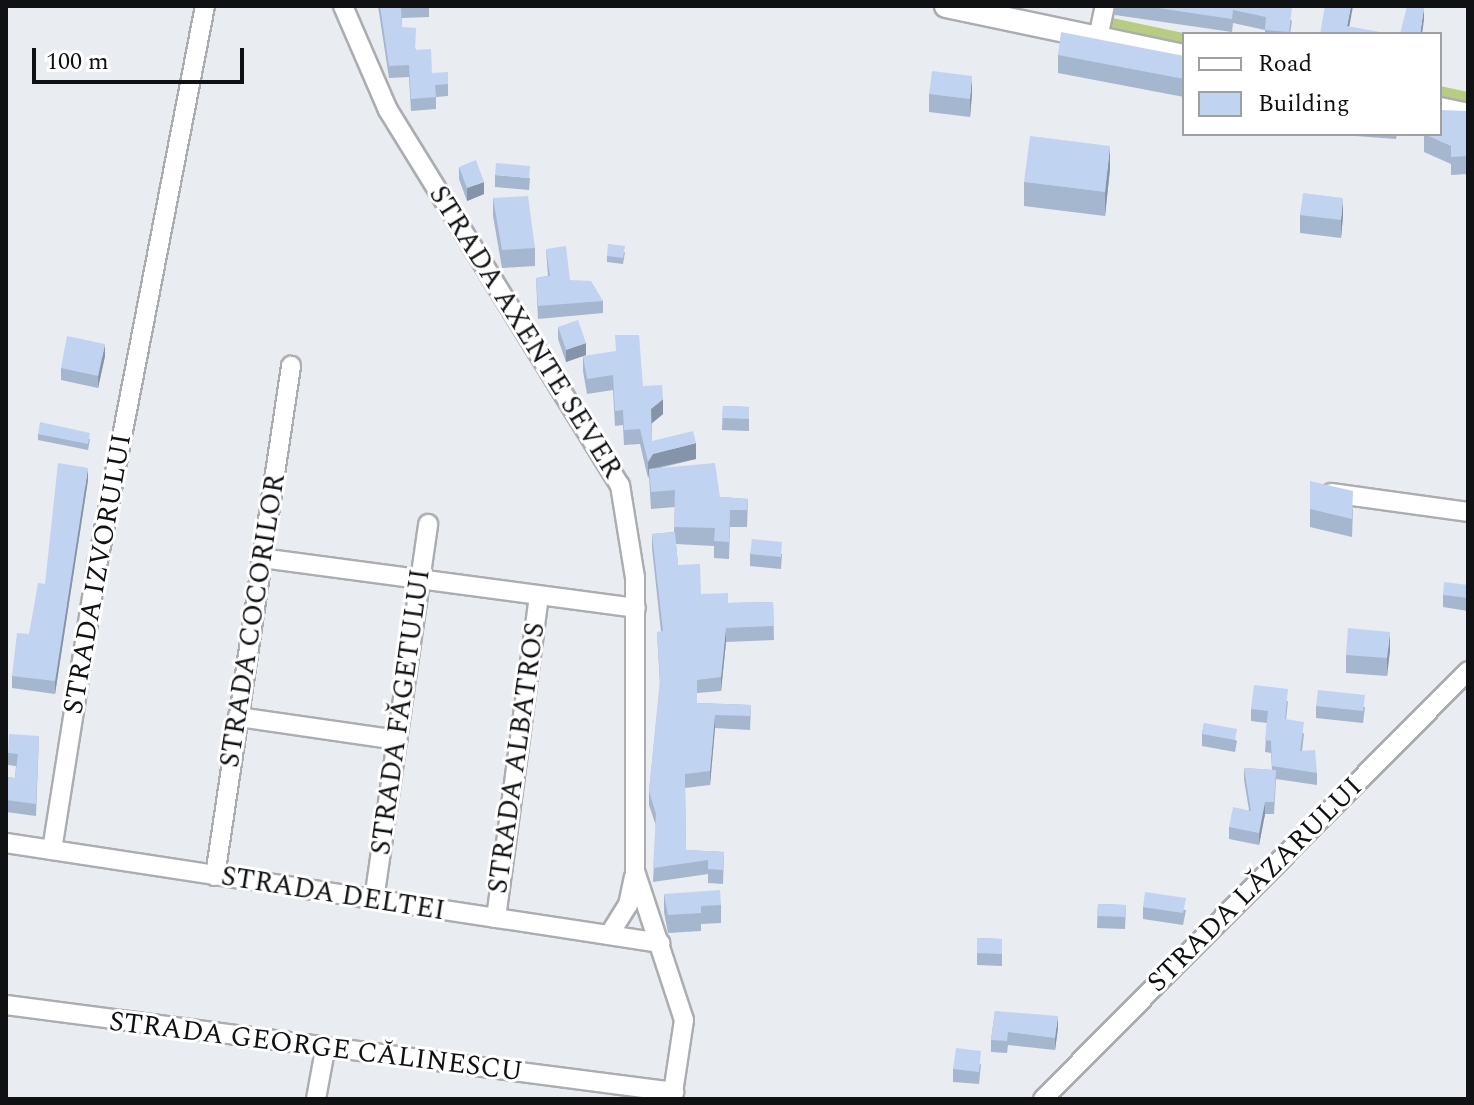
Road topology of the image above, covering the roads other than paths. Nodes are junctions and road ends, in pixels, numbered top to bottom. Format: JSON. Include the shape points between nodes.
{"nodes":[{"id":1,"x":205,"y":6,"type":"edge"},
{"id":2,"x":343,"y":6,"type":"edge"},
{"id":3,"x":946,"y":6,"type":"edge"},
{"id":4,"x":1105,"y":6,"type":"edge"},
{"id":5,"x":1098,"y":38,"type":"junction"},
{"id":6,"x":1182,"y":56,"type":"edge"},
{"id":7,"x":1442,"y":109,"type":"edge"},
{"id":8,"x":1468,"y":115,"type":"edge"},
{"id":9,"x":291,"y":366,"type":"dead end"},
{"id":10,"x":1320,"y":492,"type":"edge"},
{"id":11,"x":1468,"y":512,"type":"edge"},
{"id":12,"x":428,"y":524,"type":"dead end"},
{"id":13,"x":262,"y":558,"type":"junction"},
{"id":14,"x":420,"y":583,"type":"junction"},
{"id":15,"x":539,"y":597,"type":"junction"},
{"id":16,"x":636,"y":608,"type":"junction"},
{"id":17,"x":1468,"y":671,"type":"edge"},
{"id":18,"x":238,"y":717,"type":"junction"},
{"id":19,"x":397,"y":740,"type":"junction"},
{"id":20,"x":6,"y":843,"type":"edge"},
{"id":21,"x":52,"y":850,"type":"junction"},
{"id":22,"x":635,"y":871,"type":"junction"},
{"id":23,"x":215,"y":876,"type":"junction"},
{"id":24,"x":374,"y":900,"type":"junction"},
{"id":25,"x":496,"y":918,"type":"junction"},
{"id":26,"x":609,"y":935,"type":"junction"},
{"id":27,"x":660,"y":943,"type":"junction"},
{"id":28,"x":6,"y":1005,"type":"edge"},
{"id":29,"x":325,"y":1050,"type":"junction"},
{"id":30,"x":673,"y":1096,"type":"edge"},
{"id":31,"x":316,"y":1099,"type":"edge"},
{"id":32,"x":1043,"y":1099,"type":"edge"}],
"edges":[{"from":1,"to":21,"type":"street","name":"STRADA IZVORULUI","via":[[148,298]]},
{"from":2,"to":16,"type":"street","name":"STRADA AXENTE SEVER","via":[[388,110],[614,472],[627,513]]},
{"from":3,"to":5,"type":"main road"},
{"from":4,"to":5,"type":"street"},
{"from":5,"to":6,"type":"main road"},
{"from":7,"to":8,"type":"main road"},
{"from":9,"to":13,"type":"street","name":"STRADA COCORILOR"},
{"from":10,"to":11,"type":"street"},
{"from":12,"to":14,"type":"street","name":"STRADA FĂGETULUI"},
{"from":13,"to":14,"type":"street"},
{"from":13,"to":18,"type":"street","name":"STRADA COCORILOR"},
{"from":14,"to":15,"type":"street"},
{"from":14,"to":19,"type":"street","name":"STRADA FĂGETULUI"},
{"from":15,"to":16,"type":"street"},
{"from":15,"to":25,"type":"street","name":"STRADA ALBATROS"},
{"from":16,"to":22,"type":"street","name":"STRADA AXENTE SEVER"},
{"from":17,"to":32,"type":"street","name":"STRADA LĂZARULUI"},
{"from":18,"to":19,"type":"street"},
{"from":18,"to":23,"type":"street","name":"STRADA COCORILOR"},
{"from":19,"to":24,"type":"street","name":"STRADA FĂGETULUI"},
{"from":20,"to":21,"type":"street","name":"STRADA DELTEI"},
{"from":21,"to":23,"type":"street","name":"STRADA DELTEI"},
{"from":22,"to":26,"type":"street","name":"STRADA AXENTE SEVER","via":[[628,905]]},
{"from":22,"to":27,"type":"street","name":"STRADA AXENTE SEVER"},
{"from":23,"to":24,"type":"street","name":"STRADA DELTEI"},
{"from":24,"to":25,"type":"street","name":"STRADA DELTEI"},
{"from":25,"to":26,"type":"street","name":"STRADA DELTEI"},
{"from":26,"to":27,"type":"street","name":"STRADA DELTEI"},
{"from":27,"to":30,"type":"street","name":"STRADA AXENTE SEVER","via":[[684,1020]]},
{"from":28,"to":29,"type":"street","name":"STRADA GEORGE CĂLINESCU"},
{"from":29,"to":30,"type":"street","name":"STRADA GEORGE CĂLINESCU"},
{"from":29,"to":31,"type":"street"}]}
